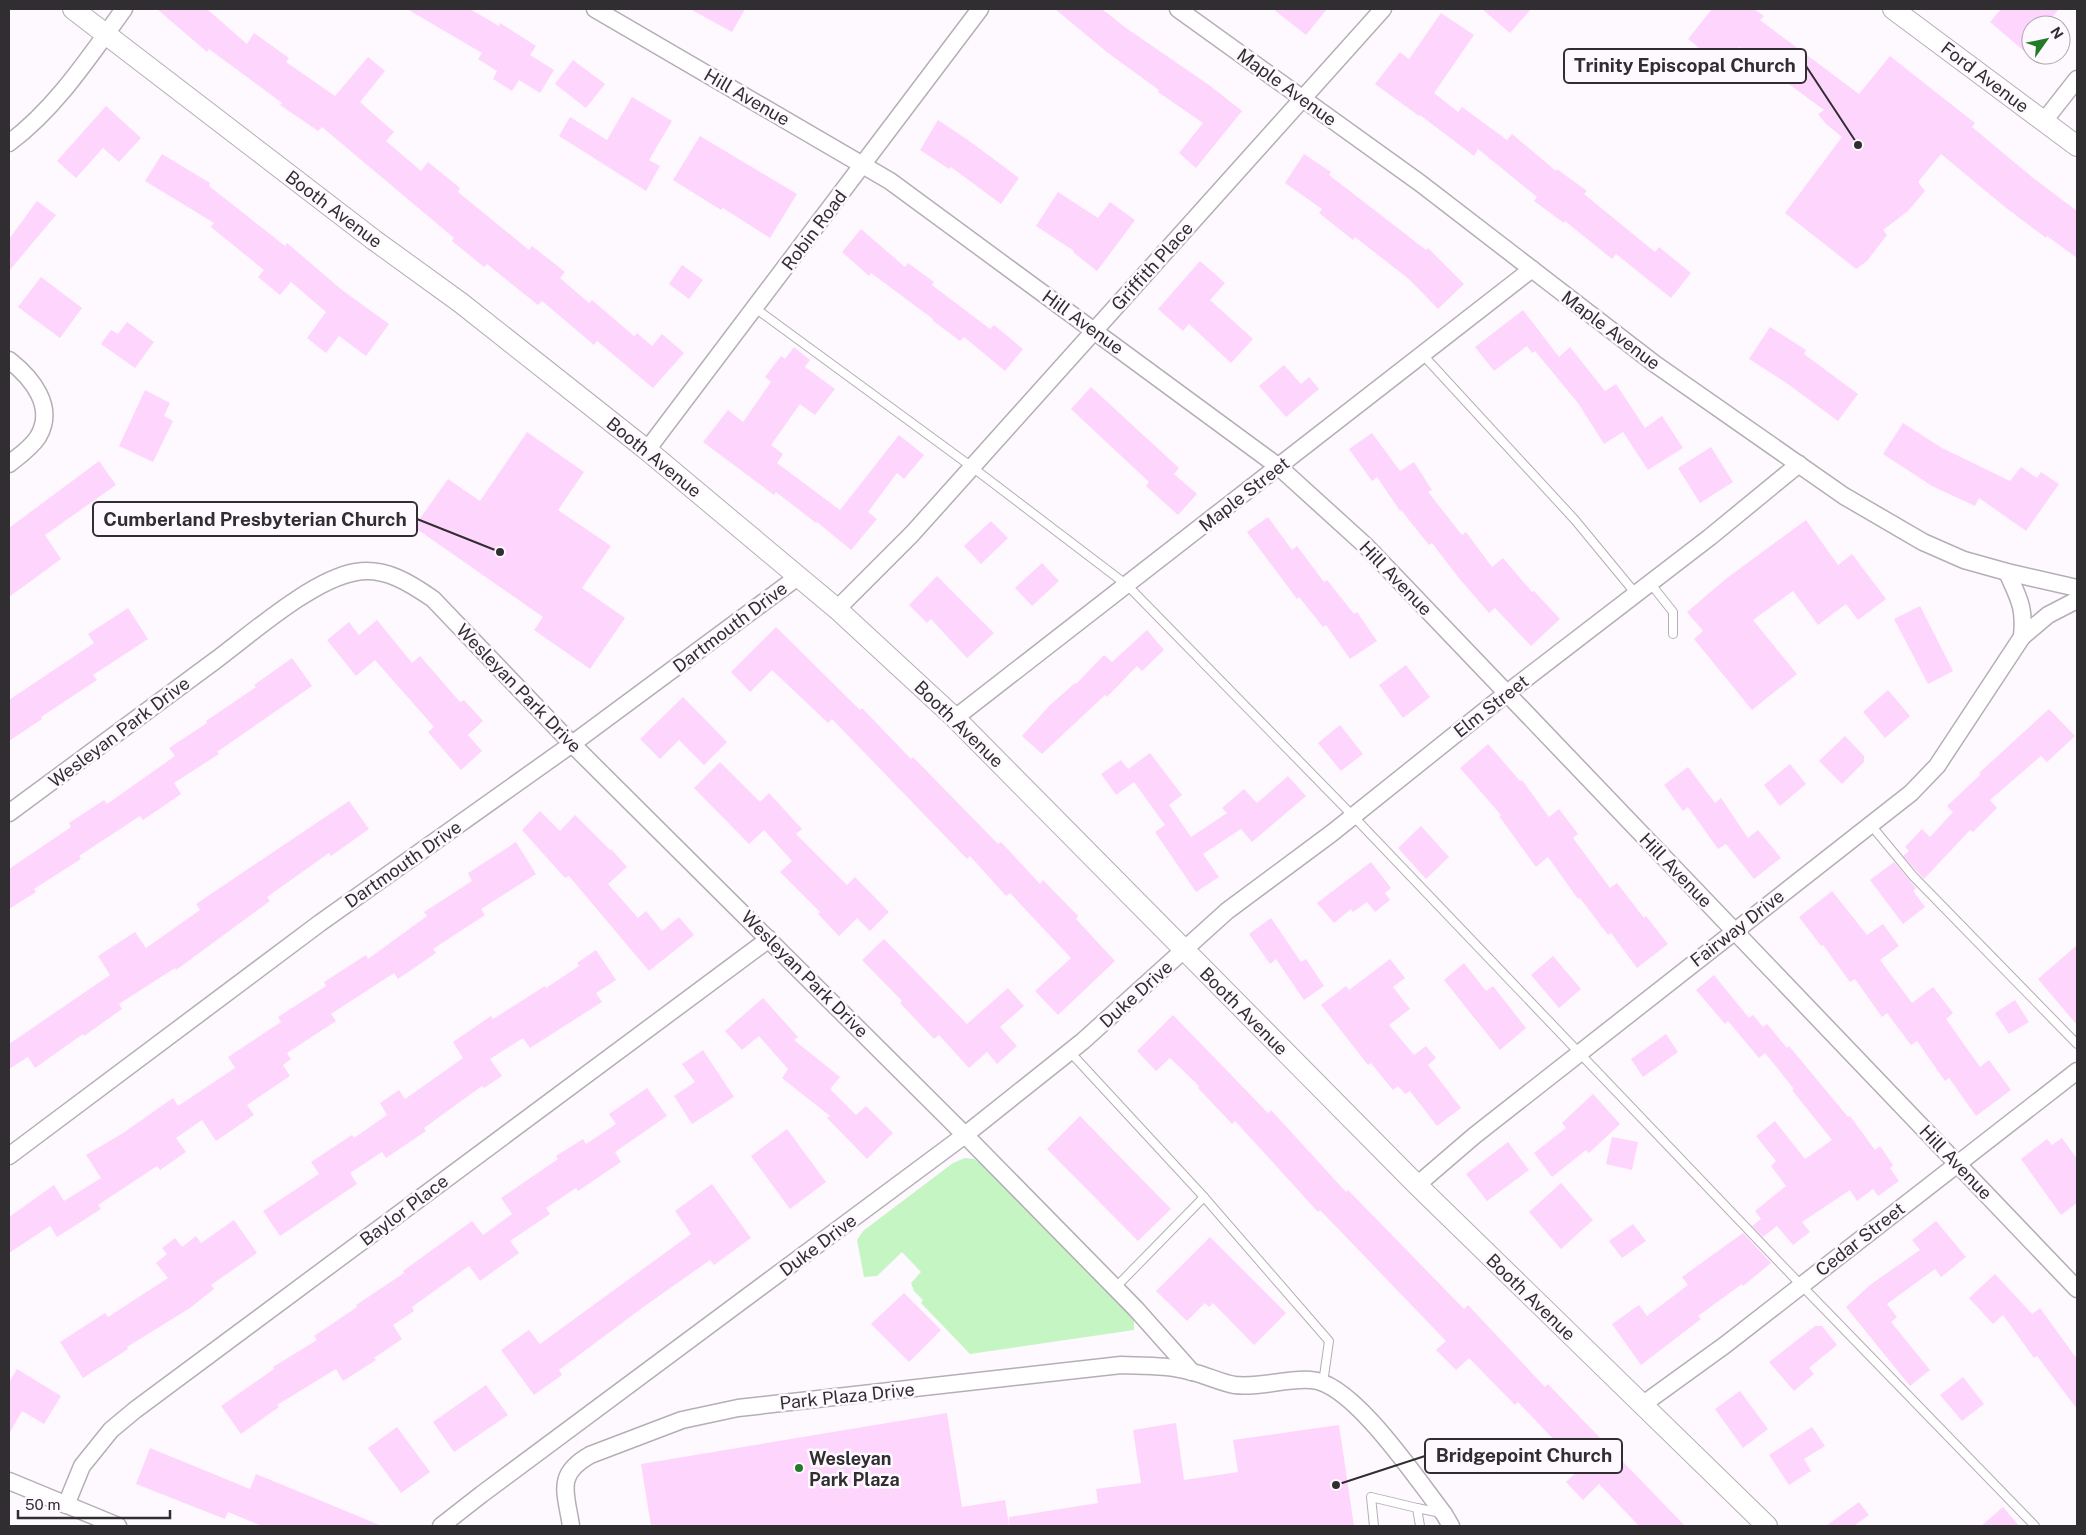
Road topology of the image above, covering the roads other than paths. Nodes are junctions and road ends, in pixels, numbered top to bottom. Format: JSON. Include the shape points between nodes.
{"nodes":[{"id":1,"x":73,"y":9,"type":"edge"},
{"id":2,"x":124,"y":9,"type":"edge"},
{"id":3,"x":595,"y":9,"type":"edge"},
{"id":4,"x":980,"y":9,"type":"edge"},
{"id":5,"x":1178,"y":9,"type":"edge"},
{"id":6,"x":1383,"y":9,"type":"edge"},
{"id":7,"x":1893,"y":9,"type":"edge"},
{"id":8,"x":106,"y":34,"type":"junction"},
{"id":9,"x":2077,"y":79,"type":"edge"},
{"id":10,"x":1303,"y":98,"type":"junction"},
{"id":11,"x":2044,"y":121,"type":"junction"},
{"id":12,"x":9,"y":143,"type":"edge"},
{"id":13,"x":2077,"y":146,"type":"edge"},
{"id":14,"x":864,"y":164,"type":"junction"},
{"id":15,"x":1532,"y":269,"type":"junction"},
{"id":16,"x":755,"y":308,"type":"junction"},
{"id":17,"x":1094,"y":330,"type":"junction"},
{"id":18,"x":1423,"y":355,"type":"junction"},
{"id":19,"x":9,"y":360,"type":"edge"},
{"id":20,"x":647,"y":450,"type":"junction"},
{"id":21,"x":9,"y":464,"type":"edge"},
{"id":22,"x":1799,"y":464,"type":"junction"},
{"id":23,"x":972,"y":467,"type":"junction"},
{"id":24,"x":1279,"y":467,"type":"junction"},
{"id":25,"x":2007,"y":572,"type":"junction"},
{"id":26,"x":799,"y":576,"type":"junction"},
{"id":27,"x":1650,"y":583,"type":"junction"},
{"id":28,"x":1127,"y":585,"type":"junction"},
{"id":29,"x":2077,"y":588,"type":"edge"},
{"id":30,"x":1636,"y":594,"type":"junction"},
{"id":31,"x":2077,"y":600,"type":"edge"},
{"id":32,"x":837,"y":609,"type":"junction"},
{"id":33,"x":1673,"y":634,"type":"dead end"},
{"id":34,"x":2022,"y":637,"type":"junction"},
{"id":35,"x":1506,"y":693,"type":"junction"},
{"id":36,"x":955,"y":718,"type":"junction"},
{"id":37,"x":572,"y":744,"type":"junction"},
{"id":38,"x":9,"y":814,"type":"edge"},
{"id":39,"x":1353,"y":816,"type":"junction"},
{"id":40,"x":1870,"y":824,"type":"junction"},
{"id":41,"x":1734,"y":930,"type":"junction"},
{"id":42,"x":770,"y":939,"type":"junction"},
{"id":43,"x":1184,"y":950,"type":"junction"},
{"id":44,"x":2077,"y":1044,"type":"edge"},
{"id":45,"x":1070,"y":1052,"type":"junction"},
{"id":46,"x":1579,"y":1052,"type":"junction"},
{"id":47,"x":2077,"y":1071,"type":"edge"},
{"id":48,"x":965,"y":1135,"type":"junction"},
{"id":49,"x":9,"y":1156,"type":"edge"},
{"id":50,"x":1957,"y":1164,"type":"junction"},
{"id":51,"x":1417,"y":1186,"type":"junction"},
{"id":52,"x":1204,"y":1197,"type":"junction"},
{"id":53,"x":1802,"y":1285,"type":"junction"},
{"id":54,"x":1115,"y":1288,"type":"junction"},
{"id":55,"x":2077,"y":1289,"type":"edge"},
{"id":56,"x":1192,"y":1372,"type":"junction"},
{"id":57,"x":1323,"y":1383,"type":"junction"},
{"id":58,"x":1642,"y":1405,"type":"junction"},
{"id":59,"x":9,"y":1481,"type":"edge"},
{"id":60,"x":66,"y":1504,"type":"junction"},
{"id":61,"x":1417,"y":1508,"type":"junction"},
{"id":62,"x":1448,"y":1520,"type":"edge"},
{"id":63,"x":118,"y":1526,"type":"edge"},
{"id":64,"x":441,"y":1526,"type":"edge"},
{"id":65,"x":571,"y":1526,"type":"edge"},
{"id":66,"x":1374,"y":1526,"type":"edge"},
{"id":67,"x":1420,"y":1526,"type":"edge"},
{"id":68,"x":1767,"y":1526,"type":"edge"},
{"id":69,"x":2035,"y":1526,"type":"edge"}],
"edges":[{"from":1,"to":8,"type":"street","name":"Booth Avenue"},
{"from":2,"to":8,"type":"street"},
{"from":3,"to":14,"type":"street","name":"Hill Avenue"},
{"from":4,"to":14,"type":"street","name":"Robin Road"},
{"from":5,"to":10,"type":"street","name":"Maple Avenue"},
{"from":6,"to":10,"type":"street","name":"Griffith Place"},
{"from":7,"to":11,"type":"street","name":"Ford Avenue"},
{"from":8,"to":12,"type":"street","via":[[65,89]]},
{"from":8,"to":20,"type":"street","name":"Booth Avenue","via":[[461,303]]},
{"from":9,"to":11,"type":"street"},
{"from":10,"to":15,"type":"street","name":"Maple Avenue"},
{"from":10,"to":17,"type":"street","name":"Griffith Place"},
{"from":11,"to":13,"type":"street","name":"Ford Avenue"},
{"from":14,"to":16,"type":"street","name":"Robin Road"},
{"from":14,"to":17,"type":"street","name":"Hill Avenue"},
{"from":15,"to":18,"type":"street","name":"Maple Street"},
{"from":15,"to":22,"type":"street","name":"Maple Avenue","via":[[1655,364]]},
{"from":16,"to":20,"type":"street","name":"Robin Road"},
{"from":16,"to":23,"type":"lane"},
{"from":17,"to":23,"type":"street","name":"Griffith Place"},
{"from":17,"to":24,"type":"street","name":"Hill Avenue"},
{"from":18,"to":24,"type":"street","name":"Maple Street"},
{"from":18,"to":30,"type":"lane","via":[[1575,520]]},
{"from":19,"to":21,"type":"street","via":[[32,381],[42,400],[44,420],[38,437]]},
{"from":20,"to":26,"type":"street","name":"Booth Avenue"},
{"from":22,"to":25,"type":"street","name":"Maple Avenue","via":[[1844,496],[1923,542],[1964,560]]},
{"from":22,"to":27,"type":"street","name":"Elm Street"},
{"from":23,"to":28,"type":"lane"},
{"from":23,"to":32,"type":"street","name":"Griffith Place","via":[[912,534]]},
{"from":24,"to":28,"type":"street","name":"Maple Street"},
{"from":24,"to":35,"type":"street","name":"Hill Avenue","via":[[1366,546]]},
{"from":25,"to":29,"type":"street","name":"Maple Avenue"},
{"from":25,"to":34,"type":"street","via":[[2022,606]]},
{"from":26,"to":32,"type":"street","name":"Booth Avenue"},
{"from":26,"to":37,"type":"street","name":"Dartmouth Drive"},
{"from":27,"to":30,"type":"street","name":"Elm Street"},
{"from":27,"to":33,"type":"lane","via":[[1673,612]]},
{"from":28,"to":36,"type":"street","name":"Maple Street"},
{"from":28,"to":39,"type":"lane"},
{"from":30,"to":35,"type":"street","name":"Elm Street"},
{"from":31,"to":34,"type":"street","name":"Fairway Drive","via":[[2048,614]]},
{"from":32,"to":36,"type":"street","name":"Booth Avenue"},
{"from":34,"to":40,"type":"street","name":"Fairway Drive","via":[[1937,766],[1911,793]]},
{"from":35,"to":39,"type":"street","name":"Elm Street"},
{"from":35,"to":41,"type":"street","name":"Hill Avenue"},
{"from":36,"to":43,"type":"street","name":"Booth Avenue"},
{"from":37,"to":38,"type":"street","name":"Wesleyan Park Drive","via":[[433,599],[408,582],[383,573],[358,572],[334,578],[284,609]]},
{"from":37,"to":42,"type":"street","name":"Wesleyan Park Drive"},
{"from":37,"to":49,"type":"street","name":"Dartmouth Drive","via":[[320,923]]},
{"from":39,"to":43,"type":"street","name":"Elm Street","via":[[1227,911]]},
{"from":39,"to":46,"type":"lane"},
{"from":40,"to":41,"type":"street","name":"Fairway Drive"},
{"from":40,"to":44,"type":"lane","via":[[1914,876]]},
{"from":41,"to":46,"type":"street","name":"Fairway Drive"},
{"from":41,"to":50,"type":"street","name":"Hill Avenue"},
{"from":42,"to":48,"type":"street","name":"Wesleyan Park Drive"},
{"from":42,"to":60,"type":"street","name":"Baylor Place","via":[[135,1410],[112,1430],[82,1466]]},
{"from":43,"to":45,"type":"street","name":"Duke Drive"},
{"from":43,"to":51,"type":"street","name":"Booth Avenue"},
{"from":45,"to":48,"type":"street","name":"Duke Drive"},
{"from":45,"to":52,"type":"lane"},
{"from":46,"to":51,"type":"street","name":"Fairway Drive"},
{"from":46,"to":53,"type":"lane"},
{"from":47,"to":50,"type":"street","name":"Cedar Street"},
{"from":48,"to":54,"type":"street","name":"Park Plaza Drive"},
{"from":48,"to":64,"type":"street","name":"Duke Drive"},
{"from":50,"to":53,"type":"street","name":"Cedar Street"},
{"from":50,"to":55,"type":"street","name":"Hill Avenue"},
{"from":51,"to":58,"type":"street","name":"Booth Avenue"},
{"from":52,"to":54,"type":"lane"},
{"from":52,"to":57,"type":"lane","via":[[1329,1341]]},
{"from":53,"to":58,"type":"street","name":"Cedar Street"},
{"from":53,"to":69,"type":"lane"},
{"from":54,"to":56,"type":"street","name":"Park Plaza Drive"},
{"from":56,"to":57,"type":"street","name":"Park Plaza Drive","via":[[1233,1385],[1312,1380]]},
{"from":56,"to":65,"type":"street","name":"Park Plaza Drive","via":[[1168,1366],[1121,1365],[738,1408],[682,1420],[577,1462],[569,1472],[566,1485]]},
{"from":57,"to":62,"type":"street","name":"Park Plaza Drive","via":[[1349,1398],[1387,1440]]},
{"from":58,"to":68,"type":"street","name":"Booth Avenue"},
{"from":59,"to":60,"type":"street"},
{"from":60,"to":63,"type":"street"},
{"from":61,"to":62,"type":"lane"},
{"from":61,"to":66,"type":"lane","via":[[1371,1497]]},
{"from":61,"to":67,"type":"lane"}]}
